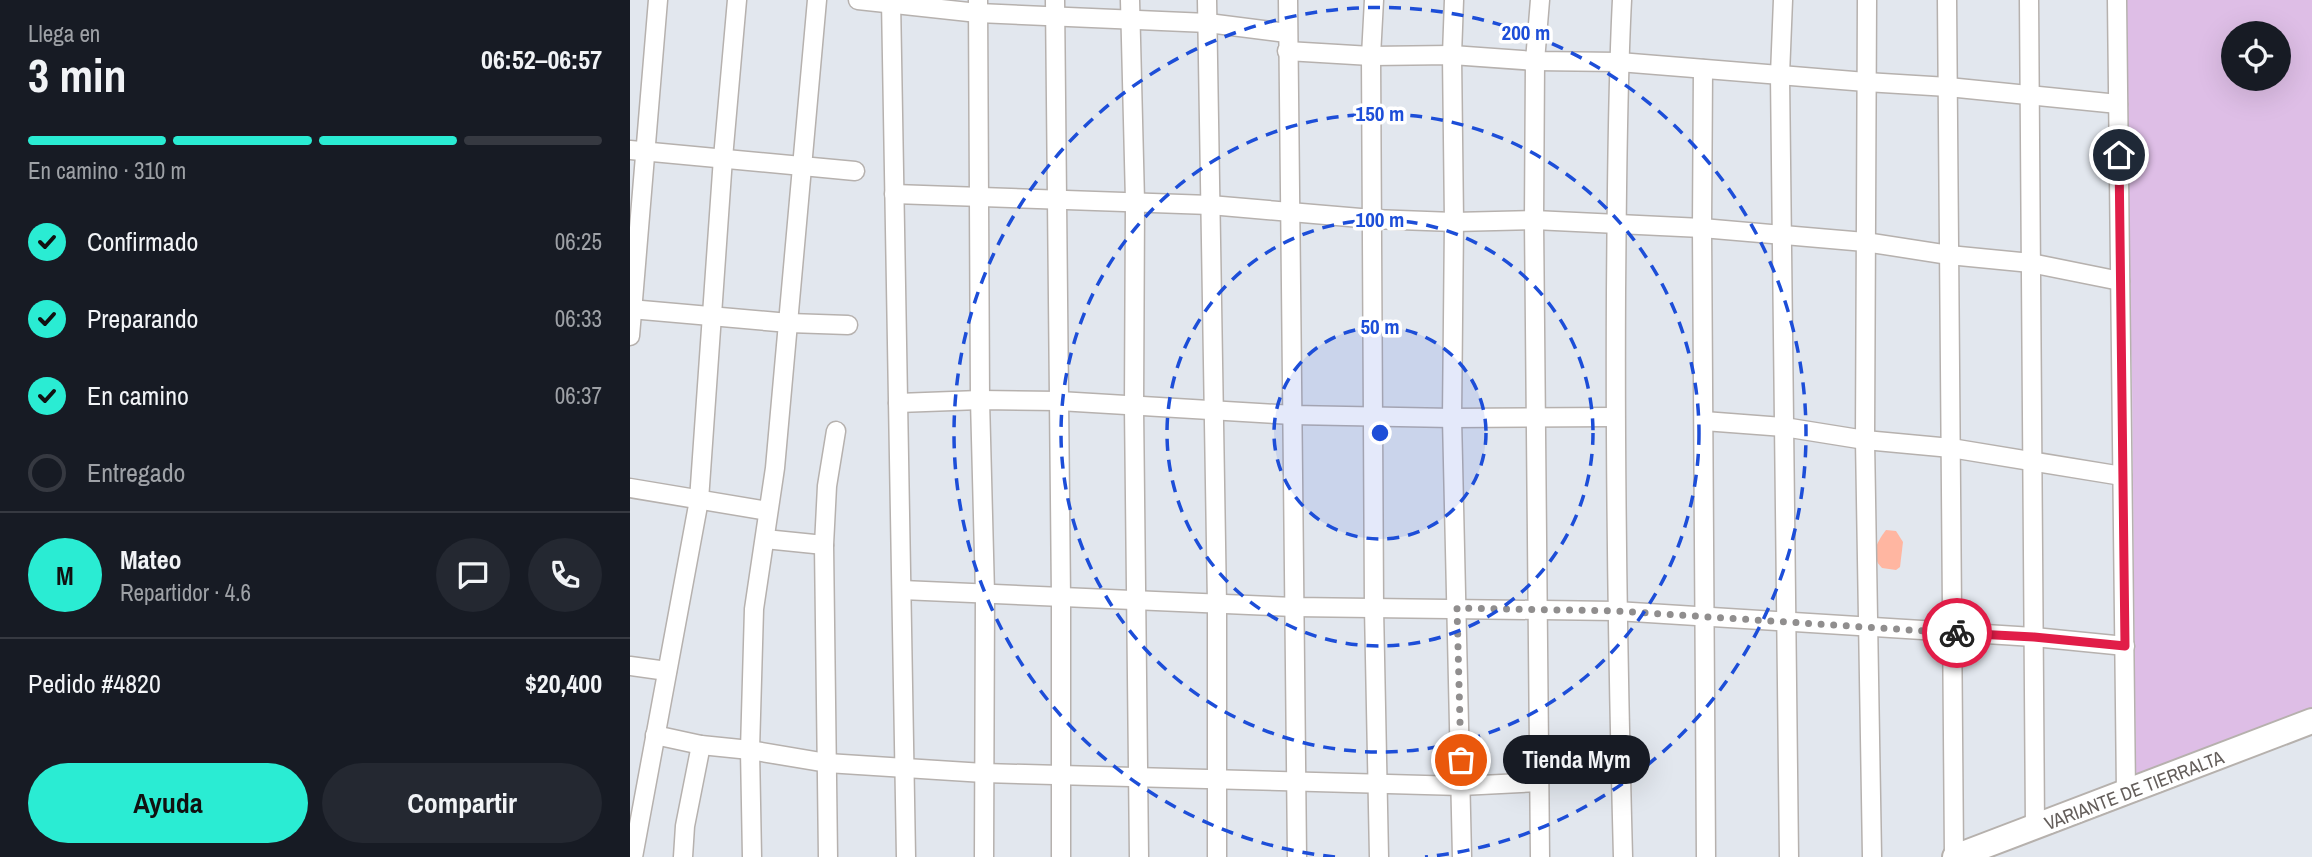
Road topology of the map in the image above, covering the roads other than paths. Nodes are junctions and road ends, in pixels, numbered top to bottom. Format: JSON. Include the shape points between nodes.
{"nodes":[{"id":1,"x":658,"y":0,"type":"edge"},
{"id":2,"x":737,"y":0,"type":"edge"},
{"id":3,"x":817,"y":0,"type":"edge"},
{"id":4,"x":858,"y":0,"type":"edge"},
{"id":5,"x":1130,"y":0,"type":"edge"},
{"id":6,"x":1207,"y":0,"type":"edge"},
{"id":7,"x":1288,"y":0,"type":"edge"},
{"id":8,"x":1374,"y":0,"type":"edge"},
{"id":9,"x":1454,"y":0,"type":"edge"},
{"id":10,"x":1540,"y":0,"type":"edge"},
{"id":11,"x":1622,"y":0,"type":"edge"},
{"id":12,"x":1783,"y":0,"type":"edge"},
{"id":13,"x":1867,"y":0,"type":"edge"},
{"id":14,"x":1947,"y":0,"type":"edge"},
{"id":15,"x":2029,"y":0,"type":"edge"},
{"id":16,"x":2117,"y":0,"type":"edge"},
{"id":17,"x":891,"y":2,"type":"edge"},
{"id":18,"x":978,"y":6,"type":"edge"},
{"id":19,"x":1056,"y":9,"type":"edge"},
{"id":20,"x":1130,"y":19,"type":"junction"},
{"id":21,"x":1209,"y":23,"type":"junction"},
{"id":22,"x":1287,"y":33,"type":"junction"},
{"id":23,"x":1287,"y":51,"type":"junction"},
{"id":24,"x":1452,"y":55,"type":"junction"},
{"id":25,"x":1371,"y":56,"type":"junction"},
{"id":26,"x":1535,"y":61,"type":"junction"},
{"id":27,"x":1619,"y":62,"type":"junction"},
{"id":28,"x":1703,"y":69,"type":"junction"},
{"id":29,"x":1780,"y":75,"type":"junction"},
{"id":30,"x":1866,"y":82,"type":"junction"},
{"id":31,"x":1948,"y":87,"type":"junction"},
{"id":32,"x":2030,"y":95,"type":"junction"},
{"id":33,"x":2118,"y":104,"type":"junction"},
{"id":34,"x":637,"y":151,"type":"edge"},
{"id":35,"x":723,"y":158,"type":"junction"},
{"id":36,"x":802,"y":166,"type":"junction"},
{"id":37,"x":855,"y":170,"type":"dead end"},
{"id":38,"x":894,"y":194,"type":"junction"},
{"id":39,"x":980,"y":196,"type":"junction"},
{"id":40,"x":1059,"y":199,"type":"junction"},
{"id":41,"x":1135,"y":201,"type":"junction"},
{"id":42,"x":1210,"y":205,"type":"junction"},
{"id":43,"x":1291,"y":214,"type":"junction"},
{"id":44,"x":1372,"y":219,"type":"junction"},
{"id":45,"x":1534,"y":220,"type":"junction"},
{"id":46,"x":1454,"y":222,"type":"junction"},
{"id":47,"x":1616,"y":223,"type":"junction"},
{"id":48,"x":1702,"y":228,"type":"junction"},
{"id":49,"x":1782,"y":236,"type":"junction"},
{"id":50,"x":1865,"y":242,"type":"junction"},
{"id":51,"x":1949,"y":255,"type":"junction"},
{"id":52,"x":2031,"y":263,"type":"junction"},
{"id":53,"x":2120,"y":281,"type":"junction"},
{"id":54,"x":632,"y":310,"type":"edge"},
{"id":55,"x":713,"y":316,"type":"junction"},
{"id":56,"x":789,"y":323,"type":"junction"},
{"id":57,"x":848,"y":325,"type":"dead end"},
{"id":58,"x":630,"y":336,"type":"edge"},
{"id":59,"x":980,"y":400,"type":"junction"},
{"id":60,"x":1059,"y":401,"type":"junction"},
{"id":61,"x":898,"y":403,"type":"junction"},
{"id":62,"x":1134,"y":407,"type":"junction"},
{"id":63,"x":1213,"y":412,"type":"junction"},
{"id":64,"x":1293,"y":415,"type":"junction"},
{"id":65,"x":1375,"y":416,"type":"junction"},
{"id":66,"x":1534,"y":417,"type":"junction"},
{"id":67,"x":1615,"y":417,"type":"junction"},
{"id":68,"x":1452,"y":418,"type":"junction"},
{"id":69,"x":1704,"y":421,"type":"junction"},
{"id":70,"x":1784,"y":427,"type":"junction"},
{"id":71,"x":836,"y":431,"type":"dead end"},
{"id":72,"x":1865,"y":440,"type":"junction"},
{"id":73,"x":1951,"y":448,"type":"junction"},
{"id":74,"x":2032,"y":460,"type":"junction"},
{"id":75,"x":2122,"y":476,"type":"junction"},
{"id":76,"x":630,"y":488,"type":"edge"},
{"id":77,"x":699,"y":500,"type":"junction"},
{"id":78,"x":768,"y":511,"type":"junction"},
{"id":79,"x":765,"y":539,"type":"junction"},
{"id":80,"x":824,"y":545,"type":"junction"},
{"id":81,"x":901,"y":590,"type":"junction"},
{"id":82,"x":985,"y":593,"type":"junction"},
{"id":83,"x":1061,"y":598,"type":"junction"},
{"id":84,"x":1136,"y":600,"type":"junction"},
{"id":85,"x":1217,"y":604,"type":"junction"},
{"id":86,"x":1294,"y":607,"type":"junction"},
{"id":87,"x":1374,"y":608,"type":"junction"},
{"id":88,"x":1457,"y":608,"type":"junction"},
{"id":89,"x":1538,"y":610,"type":"junction"},
{"id":90,"x":1616,"y":611,"type":"junction"},
{"id":91,"x":1705,"y":618,"type":"junction"},
{"id":92,"x":1786,"y":622,"type":"junction"},
{"id":93,"x":1869,"y":628,"type":"junction"},
{"id":94,"x":1953,"y":633,"type":"junction"},
{"id":95,"x":2034,"y":637,"type":"junction"},
{"id":96,"x":2125,"y":646,"type":"junction"},
{"id":97,"x":630,"y":666,"type":"edge"},
{"id":98,"x":667,"y":671,"type":"junction"},
{"id":99,"x":2312,"y":720,"type":"edge"},
{"id":100,"x":655,"y":736,"type":"junction"},
{"id":101,"x":701,"y":745,"type":"junction"},
{"id":102,"x":750,"y":750,"type":"junction"},
{"id":103,"x":827,"y":762,"type":"junction"},
{"id":104,"x":905,"y":767,"type":"junction"},
{"id":105,"x":984,"y":773,"type":"junction"},
{"id":106,"x":1061,"y":776,"type":"junction"},
{"id":107,"x":1139,"y":778,"type":"junction"},
{"id":108,"x":1217,"y":781,"type":"junction"},
{"id":109,"x":1296,"y":782,"type":"junction"},
{"id":110,"x":1539,"y":782,"type":"junction"},
{"id":111,"x":1379,"y":784,"type":"junction"},
{"id":112,"x":1461,"y":786,"type":"junction"},
{"id":113,"x":2126,"y":793,"type":"junction"},
{"id":114,"x":2035,"y":828,"type":"junction"},
{"id":115,"x":632,"y":851,"type":"edge"},
{"id":116,"x":683,"y":857,"type":"edge"},
{"id":117,"x":751,"y":857,"type":"edge"},
{"id":118,"x":828,"y":857,"type":"edge"},
{"id":119,"x":906,"y":857,"type":"edge"},
{"id":120,"x":984,"y":857,"type":"edge"},
{"id":121,"x":1061,"y":857,"type":"edge"},
{"id":122,"x":1139,"y":857,"type":"edge"},
{"id":123,"x":1217,"y":857,"type":"edge"},
{"id":124,"x":1297,"y":857,"type":"edge"},
{"id":125,"x":1379,"y":857,"type":"edge"},
{"id":126,"x":1462,"y":857,"type":"edge"},
{"id":127,"x":1540,"y":857,"type":"edge"},
{"id":128,"x":1623,"y":857,"type":"edge"},
{"id":129,"x":1706,"y":857,"type":"edge"},
{"id":130,"x":1789,"y":857,"type":"edge"},
{"id":131,"x":1872,"y":857,"type":"edge"},
{"id":132,"x":1955,"y":857,"type":"edge"}],
"edges":[{"from":1,"to":34,"type":"street"},
{"from":2,"to":35,"type":"street"},
{"from":3,"to":36,"type":"street"},
{"from":4,"to":17,"type":"street"},
{"from":5,"to":20,"type":"street"},
{"from":6,"to":21,"type":"street"},
{"from":7,"to":22,"type":"street"},
{"from":8,"to":25,"type":"street"},
{"from":9,"to":24,"type":"street"},
{"from":10,"to":26,"type":"street"},
{"from":11,"to":27,"type":"street"},
{"from":12,"to":29,"type":"street"},
{"from":13,"to":30,"type":"street"},
{"from":14,"to":31,"type":"street"},
{"from":15,"to":32,"type":"street"},
{"from":16,"to":33,"type":"street"},
{"from":17,"to":18,"type":"street"},
{"from":17,"to":38,"type":"street"},
{"from":18,"to":19,"type":"street"},
{"from":18,"to":39,"type":"street"},
{"from":19,"to":20,"type":"street"},
{"from":19,"to":40,"type":"street"},
{"from":20,"to":21,"type":"street"},
{"from":20,"to":41,"type":"street"},
{"from":21,"to":22,"type":"street"},
{"from":21,"to":42,"type":"street"},
{"from":22,"to":23,"type":"street"},
{"from":23,"to":25,"type":"street"},
{"from":23,"to":43,"type":"street"},
{"from":24,"to":25,"type":"street"},
{"from":24,"to":26,"type":"street"},
{"from":24,"to":46,"type":"street"},
{"from":25,"to":44,"type":"street"},
{"from":26,"to":27,"type":"street"},
{"from":26,"to":45,"type":"street"},
{"from":27,"to":28,"type":"street"},
{"from":27,"to":47,"type":"street"},
{"from":28,"to":29,"type":"street"},
{"from":28,"to":48,"type":"street"},
{"from":29,"to":30,"type":"street"},
{"from":29,"to":49,"type":"street"},
{"from":30,"to":31,"type":"street"},
{"from":30,"to":50,"type":"street"},
{"from":31,"to":32,"type":"street"},
{"from":31,"to":51,"type":"street"},
{"from":32,"to":33,"type":"street"},
{"from":32,"to":52,"type":"street"},
{"from":33,"to":53,"type":"street"},
{"from":34,"to":35,"type":"street"},
{"from":34,"to":54,"type":"street"},
{"from":35,"to":36,"type":"street"},
{"from":35,"to":55,"type":"street"},
{"from":36,"to":37,"type":"street"},
{"from":36,"to":56,"type":"street"},
{"from":38,"to":39,"type":"street"},
{"from":38,"to":61,"type":"street"},
{"from":39,"to":40,"type":"street"},
{"from":39,"to":59,"type":"street"},
{"from":40,"to":41,"type":"street"},
{"from":40,"to":60,"type":"street"},
{"from":41,"to":42,"type":"street"},
{"from":41,"to":62,"type":"street"},
{"from":42,"to":43,"type":"street"},
{"from":42,"to":63,"type":"street"},
{"from":43,"to":44,"type":"street"},
{"from":43,"to":64,"type":"street"},
{"from":44,"to":46,"type":"street"},
{"from":44,"to":65,"type":"street"},
{"from":45,"to":46,"type":"street"},
{"from":45,"to":47,"type":"street"},
{"from":45,"to":66,"type":"street"},
{"from":46,"to":68,"type":"street"},
{"from":47,"to":48,"type":"street"},
{"from":47,"to":67,"type":"street"},
{"from":48,"to":49,"type":"street"},
{"from":48,"to":69,"type":"street"},
{"from":49,"to":50,"type":"street"},
{"from":49,"to":70,"type":"street"},
{"from":50,"to":51,"type":"street"},
{"from":50,"to":72,"type":"street"},
{"from":51,"to":52,"type":"street"},
{"from":51,"to":73,"type":"street"},
{"from":52,"to":53,"type":"street"},
{"from":52,"to":74,"type":"street"},
{"from":53,"to":75,"type":"street"},
{"from":54,"to":55,"type":"street"},
{"from":54,"to":58,"type":"street"},
{"from":55,"to":56,"type":"street"},
{"from":55,"to":77,"type":"street"},
{"from":56,"to":57,"type":"street"},
{"from":56,"to":78,"type":"street"},
{"from":59,"to":60,"type":"street"},
{"from":59,"to":61,"type":"street"},
{"from":59,"to":82,"type":"street"},
{"from":60,"to":62,"type":"street"},
{"from":60,"to":83,"type":"street"},
{"from":61,"to":81,"type":"street"},
{"from":62,"to":63,"type":"street"},
{"from":62,"to":84,"type":"street"},
{"from":63,"to":64,"type":"street"},
{"from":63,"to":85,"type":"street"},
{"from":64,"to":65,"type":"street"},
{"from":64,"to":86,"type":"street"},
{"from":65,"to":68,"type":"street"},
{"from":65,"to":87,"type":"street"},
{"from":66,"to":67,"type":"street"},
{"from":66,"to":68,"type":"street"},
{"from":66,"to":89,"type":"street"},
{"from":67,"to":90,"type":"street"},
{"from":68,"to":88,"type":"street"},
{"from":69,"to":70,"type":"street"},
{"from":69,"to":91,"type":"street"},
{"from":70,"to":72,"type":"street"},
{"from":70,"to":92,"type":"street"},
{"from":71,"to":80,"type":"street"},
{"from":72,"to":73,"type":"street"},
{"from":72,"to":93,"type":"street"},
{"from":73,"to":74,"type":"street"},
{"from":73,"to":94,"type":"street"},
{"from":74,"to":75,"type":"street"},
{"from":74,"to":95,"type":"street"},
{"from":75,"to":96,"type":"street"},
{"from":76,"to":77,"type":"street"},
{"from":77,"to":78,"type":"street"},
{"from":77,"to":98,"type":"street"},
{"from":78,"to":79,"type":"street"},
{"from":79,"to":80,"type":"street"},
{"from":79,"to":102,"type":"street","via":[[754,609]]},
{"from":80,"to":103,"type":"street"},
{"from":81,"to":82,"type":"street"},
{"from":81,"to":104,"type":"street"},
{"from":82,"to":83,"type":"street"},
{"from":82,"to":105,"type":"street"},
{"from":83,"to":84,"type":"street"},
{"from":83,"to":106,"type":"street"},
{"from":84,"to":85,"type":"street"},
{"from":84,"to":107,"type":"street"},
{"from":85,"to":86,"type":"street"},
{"from":85,"to":108,"type":"street"},
{"from":86,"to":87,"type":"street"},
{"from":86,"to":109,"type":"street"},
{"from":87,"to":88,"type":"street"},
{"from":87,"to":111,"type":"street"},
{"from":88,"to":89,"type":"street"},
{"from":88,"to":112,"type":"street"},
{"from":89,"to":90,"type":"street"},
{"from":89,"to":110,"type":"street"},
{"from":90,"to":91,"type":"street"},
{"from":90,"to":128,"type":"street"},
{"from":91,"to":92,"type":"street"},
{"from":91,"to":129,"type":"street"},
{"from":92,"to":93,"type":"street"},
{"from":92,"to":130,"type":"street"},
{"from":93,"to":94,"type":"street"},
{"from":93,"to":131,"type":"street"},
{"from":94,"to":95,"type":"street"},
{"from":94,"to":132,"type":"street"},
{"from":95,"to":96,"type":"street"},
{"from":95,"to":114,"type":"street"},
{"from":96,"to":113,"type":"street"},
{"from":97,"to":98,"type":"street"},
{"from":98,"to":100,"type":"street"},
{"from":99,"to":113,"type":"main road","name":"VARIANTE DE TIERRALTA"},
{"from":100,"to":101,"type":"street"},
{"from":100,"to":115,"type":"street"},
{"from":101,"to":102,"type":"street"},
{"from":101,"to":116,"type":"street"},
{"from":102,"to":103,"type":"street"},
{"from":102,"to":117,"type":"street"},
{"from":103,"to":104,"type":"street"},
{"from":103,"to":118,"type":"street"},
{"from":104,"to":105,"type":"street"},
{"from":104,"to":119,"type":"street"},
{"from":105,"to":106,"type":"street"},
{"from":105,"to":120,"type":"street"},
{"from":106,"to":107,"type":"street"},
{"from":106,"to":121,"type":"street"},
{"from":107,"to":108,"type":"street"},
{"from":107,"to":122,"type":"street"},
{"from":108,"to":109,"type":"street"},
{"from":108,"to":123,"type":"street"},
{"from":109,"to":111,"type":"street"},
{"from":109,"to":124,"type":"street"},
{"from":110,"to":112,"type":"street"},
{"from":110,"to":127,"type":"street"},
{"from":111,"to":112,"type":"street"},
{"from":111,"to":125,"type":"street"},
{"from":112,"to":126,"type":"street"},
{"from":113,"to":114,"type":"main road","name":"VARIANTE DE TIERRALTA"},
{"from":114,"to":132,"type":"main road","name":"VARIANTE DE TIERRALTA"}]}
